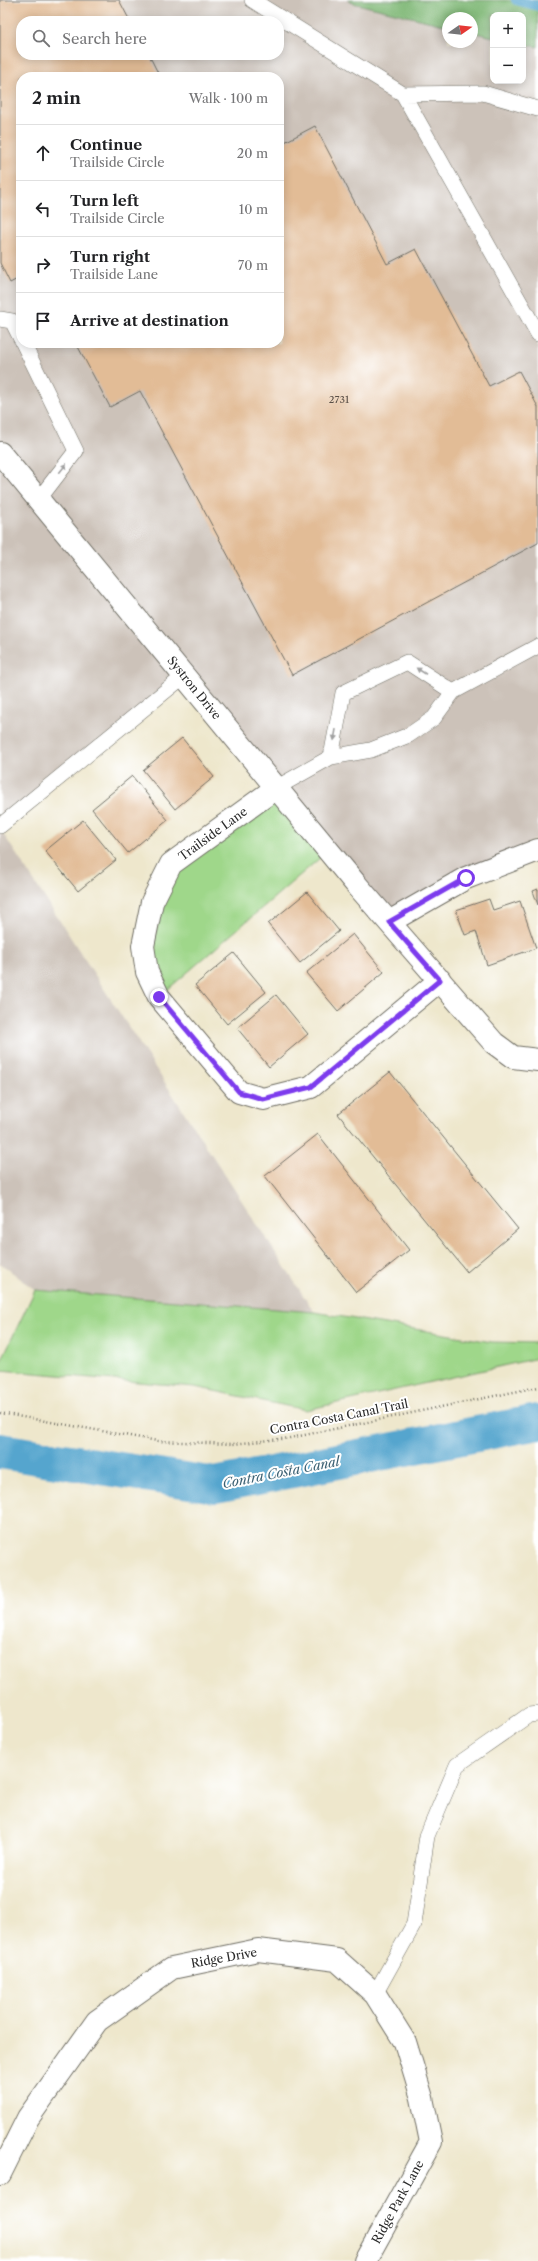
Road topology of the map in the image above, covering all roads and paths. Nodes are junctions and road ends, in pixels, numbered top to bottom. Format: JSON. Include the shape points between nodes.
{"nodes":[{"id":1,"x":252,"y":0,"type":"edge"},
{"id":2,"x":278,"y":16,"type":"edge"},
{"id":3,"x":284,"y":20,"type":"edge"},
{"id":4,"x":403,"y":94,"type":"junction"},
{"id":5,"x":538,"y":109,"type":"edge"},
{"id":6,"x":0,"y":319,"type":"edge"},
{"id":7,"x":16,"y":329,"type":"edge"},
{"id":8,"x":538,"y":334,"type":"edge"},
{"id":9,"x":25,"y":348,"type":"edge"},
{"id":10,"x":0,"y":453,"type":"edge"},
{"id":11,"x":39,"y":499,"type":"junction"},
{"id":12,"x":538,"y":646,"type":"edge"},
{"id":13,"x":184,"y":676,"type":"junction"},
{"id":14,"x":453,"y":692,"type":"junction"},
{"id":15,"x":331,"y":757,"type":"junction"},
{"id":16,"x":276,"y":788,"type":"junction"},
{"id":17,"x":0,"y":826,"type":"edge"},
{"id":18,"x":538,"y":850,"type":"edge"},
{"id":19,"x":389,"y":922,"type":"junction"},
{"id":20,"x":440,"y":980,"type":"junction"},
{"id":21,"x":538,"y":1060,"type":"edge"},
{"id":22,"x":538,"y":1387,"type":"edge"},
{"id":23,"x":0,"y":1413,"type":"edge"},
{"id":24,"x":538,"y":1714,"type":"edge"},
{"id":25,"x":375,"y":1994,"type":"junction"},
{"id":26,"x":431,"y":2142,"type":"joint"},
{"id":27,"x":0,"y":2174,"type":"edge"},
{"id":28,"x":365,"y":2261,"type":"edge"}],
"edges":[{"from":1,"to":2,"type":"lane"},
{"from":3,"to":4,"type":"lane"},
{"from":4,"to":5,"type":"lane","via":[[483,93]]},
{"from":4,"to":8,"type":"lane"},
{"from":6,"to":7,"type":"lane","via":[[12,321]]},
{"from":11,"to":9,"type":"lane","one_way":true,"via":[[76,451]]},
{"from":10,"to":11,"type":"street","name":"Systron Drive"},
{"from":11,"to":13,"type":"street","name":"Systron Drive"},
{"from":12,"to":14,"type":"lane"},
{"from":13,"to":16,"type":"street","name":"Systron Drive"},
{"from":13,"to":17,"type":"lane"},
{"from":14,"to":15,"type":"lane","via":[[434,718],[409,735],[371,750]]},
{"from":14,"to":15,"type":"lane","one_way":true,"via":[[407,662],[342,693]]},
{"from":15,"to":16,"type":"lane"},
{"from":16,"to":19,"type":"street","name":"Systron Drive"},
{"from":16,"to":20,"type":"street","name":"Trailside Lane","via":[[171,864],[152,902],[143,946],[147,972],[159,997],[239,1092],[263,1099],[311,1087]]},
{"from":18,"to":19,"type":"street","via":[[466,878]]},
{"from":19,"to":20,"type":"street","name":"Systron Drive"},
{"from":20,"to":21,"type":"street","name":"Systron Drive","via":[[494,1043],[513,1057]]},
{"from":22,"to":23,"type":"path","name":"Contra Costa Canal Trail","via":[[290,1438],[233,1444],[158,1441]]},
{"from":24,"to":25,"type":"lane","via":[[529,1715],[457,1765],[427,1836],[414,1924]]},
{"from":25,"to":26,"type":"street","name":"Ridge Drive","via":[[405,2042],[422,2098]]},
{"from":25,"to":27,"type":"street","name":"Ridge Drive","via":[[337,1960],[258,1950],[172,1968],[97,2021],[28,2118]]},
{"from":26,"to":28,"type":"street","name":"Ridge Park Lane"}]}
